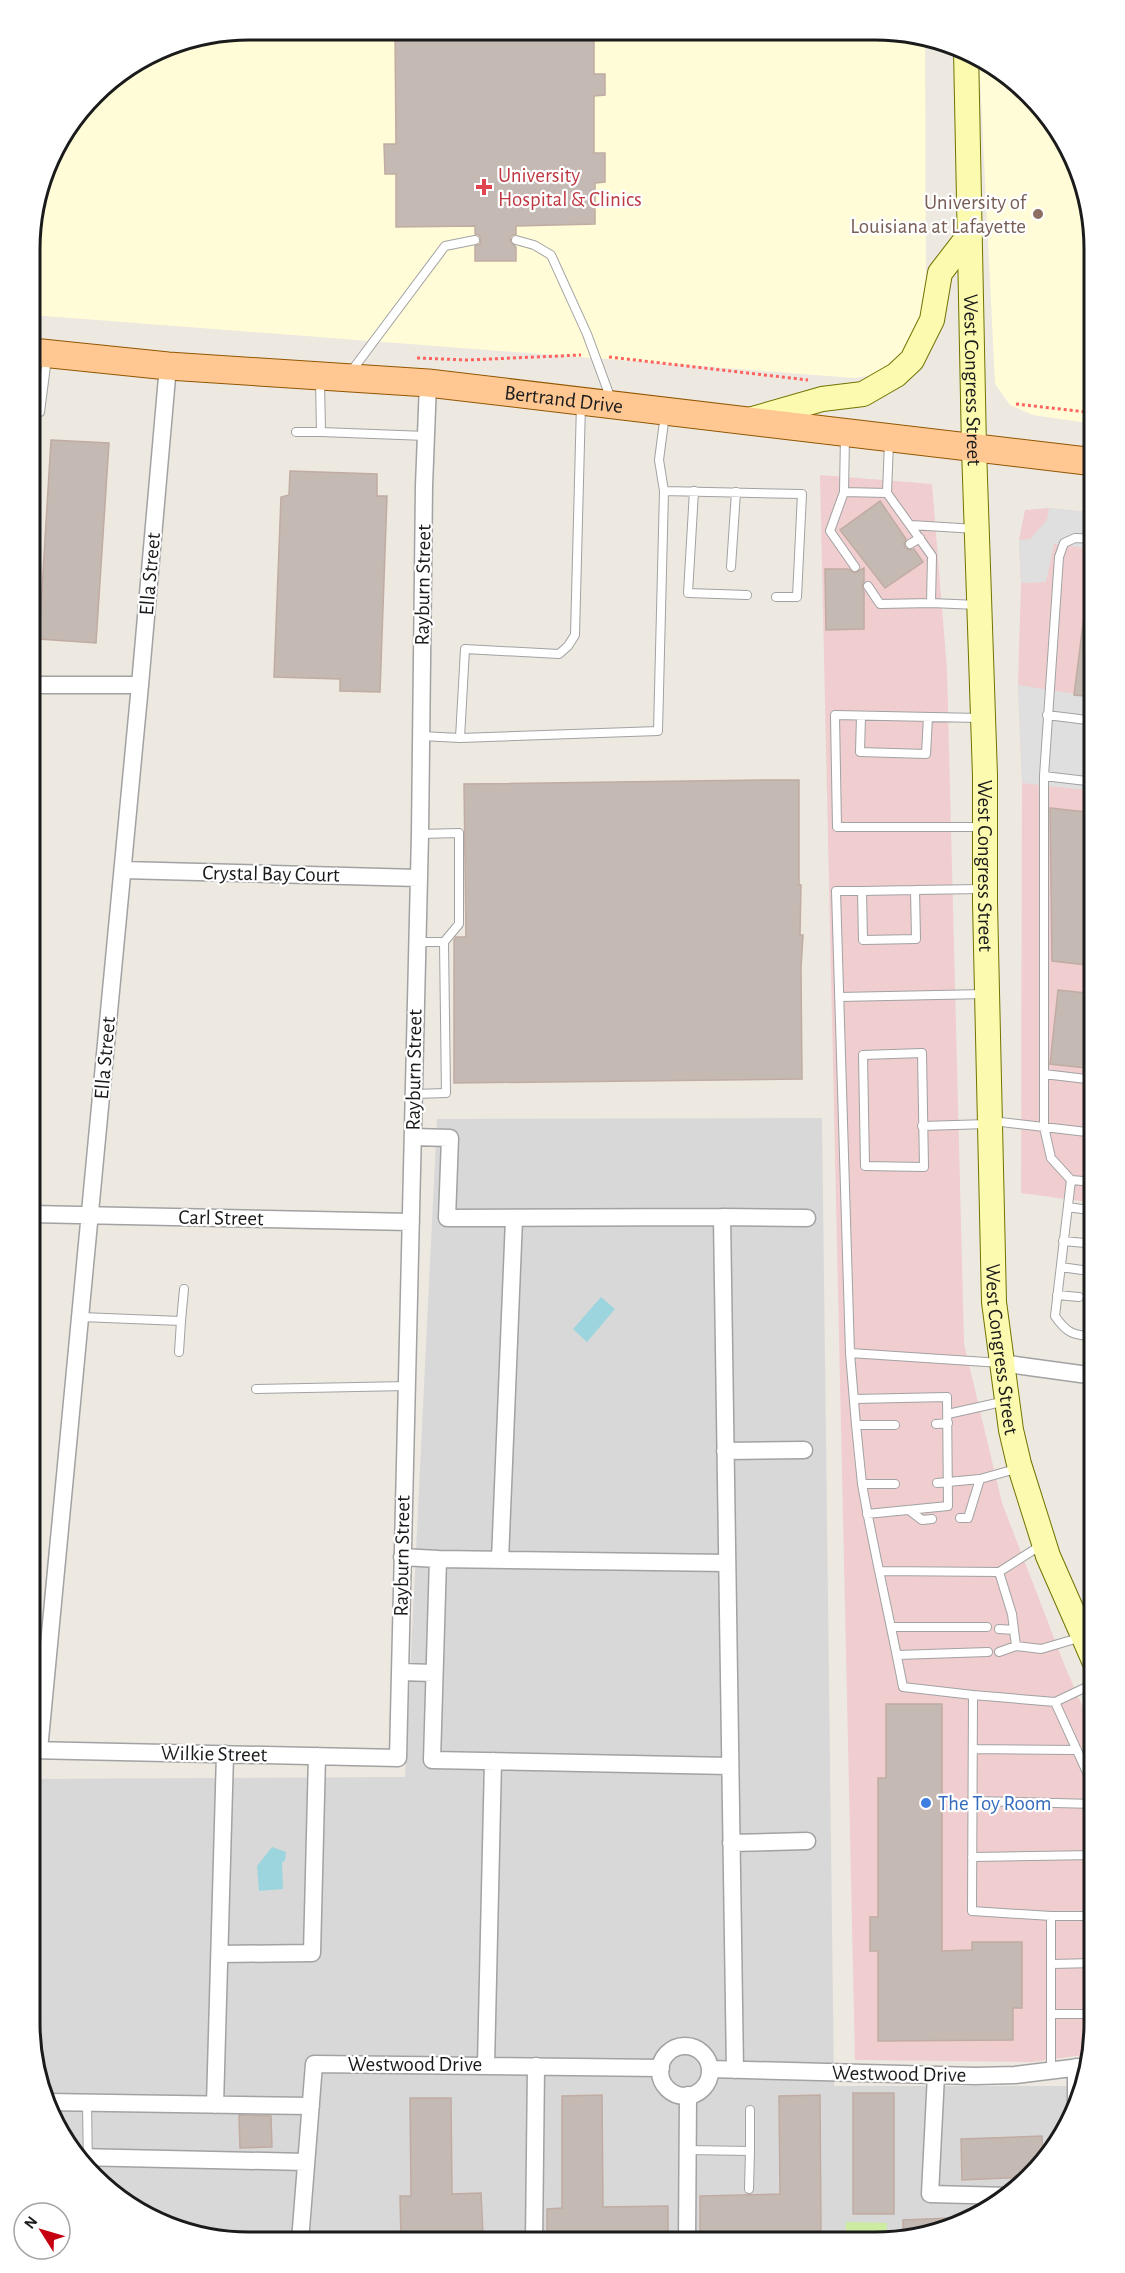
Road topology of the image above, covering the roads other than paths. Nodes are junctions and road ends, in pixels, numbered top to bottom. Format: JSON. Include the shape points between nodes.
{"nodes":[{"id":1,"x":966,"y":61,"type":"edge"},
{"id":2,"x":970,"y":234,"type":"junction"},
{"id":3,"x":475,"y":240,"type":"dead end"},
{"id":4,"x":516,"y":240,"type":"dead end"},
{"id":5,"x":41,"y":353,"type":"edge"},
{"id":6,"x":168,"y":366,"type":"junction"},
{"id":7,"x":333,"y":377,"type":"junction"},
{"id":8,"x":428,"y":383,"type":"junction"},
{"id":9,"x":581,"y":401,"type":"junction"},
{"id":10,"x":613,"y":404,"type":"junction"},
{"id":11,"x":666,"y":410,"type":"junction"},
{"id":12,"x":747,"y":420,"type":"junction"},
{"id":13,"x":296,"y":432,"type":"dead end"},
{"id":14,"x":321,"y":432,"type":"junction"},
{"id":15,"x":845,"y":432,"type":"junction"},
{"id":16,"x":426,"y":436,"type":"junction"},
{"id":17,"x":890,"y":438,"type":"junction"},
{"id":18,"x":974,"y":448,"type":"junction"},
{"id":19,"x":1084,"y":461,"type":"edge"},
{"id":20,"x":664,"y":491,"type":"junction"},
{"id":21,"x":694,"y":491,"type":"junction"},
{"id":22,"x":736,"y":492,"type":"junction"},
{"id":23,"x":844,"y":492,"type":"junction"},
{"id":24,"x":887,"y":493,"type":"junction"},
{"id":25,"x":900,"y":510,"type":"junction"},
{"id":26,"x":891,"y":516,"type":"dead end"},
{"id":27,"x":911,"y":525,"type":"junction"},
{"id":28,"x":977,"y":529,"type":"junction"},
{"id":29,"x":920,"y":538,"type":"junction"},
{"id":30,"x":1084,"y":538,"type":"edge"},
{"id":31,"x":910,"y":544,"type":"dead end"},
{"id":32,"x":731,"y":567,"type":"dead end"},
{"id":33,"x":855,"y":567,"type":"dead end"},
{"id":34,"x":868,"y":585,"type":"dead end"},
{"id":35,"x":747,"y":595,"type":"dead end"},
{"id":36,"x":776,"y":597,"type":"dead end"},
{"id":37,"x":930,"y":603,"type":"junction"},
{"id":38,"x":980,"y":605,"type":"junction"},
{"id":39,"x":41,"y":685,"type":"edge"},
{"id":40,"x":140,"y":686,"type":"junction"},
{"id":41,"x":1047,"y":715,"type":"junction"},
{"id":42,"x":861,"y":716,"type":"junction"},
{"id":43,"x":928,"y":717,"type":"junction"},
{"id":44,"x":983,"y":718,"type":"junction"},
{"id":45,"x":1084,"y":720,"type":"edge"},
{"id":46,"x":421,"y":736,"type":"junction"},
{"id":47,"x":460,"y":738,"type":"junction"},
{"id":48,"x":1044,"y":776,"type":"junction"},
{"id":49,"x":1084,"y":781,"type":"edge"},
{"id":50,"x":986,"y":827,"type":"junction"},
{"id":51,"x":420,"y":834,"type":"junction"},
{"id":52,"x":123,"y":870,"type":"junction"},
{"id":53,"x":418,"y":878,"type":"junction"},
{"id":54,"x":986,"y":889,"type":"junction"},
{"id":55,"x":915,"y":890,"type":"junction"},
{"id":56,"x":862,"y":891,"type":"junction"},
{"id":57,"x":417,"y":942,"type":"junction"},
{"id":58,"x":444,"y":942,"type":"junction"},
{"id":59,"x":987,"y":994,"type":"junction"},
{"id":60,"x":840,"y":997,"type":"junction"},
{"id":61,"x":1044,"y":1074,"type":"junction"},
{"id":62,"x":1084,"y":1079,"type":"edge"},
{"id":63,"x":414,"y":1094,"type":"junction"},
{"id":64,"x":989,"y":1122,"type":"junction"},
{"id":65,"x":922,"y":1126,"type":"junction"},
{"id":66,"x":1044,"y":1127,"type":"junction"},
{"id":67,"x":1084,"y":1132,"type":"edge"},
{"id":68,"x":413,"y":1137,"type":"junction"},
{"id":69,"x":1071,"y":1180,"type":"junction"},
{"id":70,"x":1084,"y":1181,"type":"edge"},
{"id":71,"x":1068,"y":1207,"type":"junction"},
{"id":72,"x":1084,"y":1209,"type":"edge"},
{"id":73,"x":40,"y":1214,"type":"edge"},
{"id":74,"x":90,"y":1215,"type":"junction"},
{"id":75,"x":722,"y":1217,"type":"junction"},
{"id":76,"x":807,"y":1218,"type":"dead end"},
{"id":77,"x":514,"y":1219,"type":"junction"},
{"id":78,"x":411,"y":1222,"type":"junction"},
{"id":79,"x":1064,"y":1241,"type":"junction"},
{"id":80,"x":1084,"y":1243,"type":"edge"},
{"id":81,"x":1061,"y":1267,"type":"junction"},
{"id":82,"x":1082,"y":1269,"type":"dead end"},
{"id":83,"x":184,"y":1289,"type":"dead end"},
{"id":84,"x":1058,"y":1294,"type":"junction"},
{"id":85,"x":1079,"y":1297,"type":"dead end"},
{"id":86,"x":81,"y":1317,"type":"junction"},
{"id":87,"x":181,"y":1320,"type":"junction"},
{"id":88,"x":1084,"y":1336,"type":"edge"},
{"id":89,"x":179,"y":1352,"type":"dead end"},
{"id":90,"x":850,"y":1353,"type":"junction"},
{"id":91,"x":1001,"y":1363,"type":"junction"},
{"id":92,"x":1084,"y":1374,"type":"edge"},
{"id":93,"x":407,"y":1386,"type":"junction"},
{"id":94,"x":256,"y":1389,"type":"dead end"},
{"id":95,"x":855,"y":1399,"type":"junction"},
{"id":96,"x":1007,"y":1401,"type":"junction"},
{"id":97,"x":948,"y":1419,"type":"junction"},
{"id":98,"x":936,"y":1424,"type":"dead end"},
{"id":99,"x":856,"y":1425,"type":"junction"},
{"id":100,"x":894,"y":1425,"type":"dead end"},
{"id":101,"x":804,"y":1450,"type":"dead end"},
{"id":102,"x":725,"y":1451,"type":"junction"},
{"id":103,"x":1020,"y":1468,"type":"junction"},
{"id":104,"x":980,"y":1479,"type":"junction"},
{"id":105,"x":948,"y":1482,"type":"junction"},
{"id":106,"x":937,"y":1483,"type":"dead end"},
{"id":107,"x":862,"y":1484,"type":"junction"},
{"id":108,"x":895,"y":1484,"type":"dead end"},
{"id":109,"x":909,"y":1510,"type":"junction"},
{"id":110,"x":867,"y":1514,"type":"junction"},
{"id":111,"x":960,"y":1518,"type":"dead end"},
{"id":112,"x":932,"y":1519,"type":"dead end"},
{"id":113,"x":1044,"y":1543,"type":"junction"},
{"id":114,"x":402,"y":1557,"type":"junction"},
{"id":115,"x":438,"y":1559,"type":"junction"},
{"id":116,"x":500,"y":1560,"type":"junction"},
{"id":117,"x":727,"y":1563,"type":"junction"},
{"id":118,"x":880,"y":1571,"type":"junction"},
{"id":119,"x":999,"y":1572,"type":"junction"},
{"id":120,"x":891,"y":1627,"type":"junction"},
{"id":121,"x":987,"y":1627,"type":"dead end"},
{"id":122,"x":999,"y":1629,"type":"dead end"},
{"id":123,"x":1014,"y":1630,"type":"junction"},
{"id":124,"x":1083,"y":1637,"type":"joint"},
{"id":125,"x":1016,"y":1646,"type":"junction"},
{"id":126,"x":988,"y":1652,"type":"dead end"},
{"id":127,"x":999,"y":1652,"type":"dead end"},
{"id":128,"x":897,"y":1655,"type":"junction"},
{"id":129,"x":399,"y":1672,"type":"junction"},
{"id":130,"x":434,"y":1673,"type":"junction"},
{"id":131,"x":1084,"y":1688,"type":"edge"},
{"id":132,"x":40,"y":1693,"type":"edge"},
{"id":133,"x":973,"y":1695,"type":"junction"},
{"id":134,"x":1055,"y":1701,"type":"junction"},
{"id":135,"x":973,"y":1749,"type":"junction"},
{"id":136,"x":40,"y":1750,"type":"edge"},
{"id":137,"x":1077,"y":1750,"type":"junction"},
{"id":138,"x":225,"y":1754,"type":"junction"},
{"id":139,"x":317,"y":1756,"type":"junction"},
{"id":140,"x":398,"y":1758,"type":"joint"},
{"id":141,"x":493,"y":1761,"type":"junction"},
{"id":142,"x":730,"y":1766,"type":"junction"},
{"id":143,"x":1084,"y":1766,"type":"edge"},
{"id":144,"x":972,"y":1801,"type":"junction"},
{"id":145,"x":1084,"y":1804,"type":"edge"},
{"id":146,"x":807,"y":1840,"type":"dead end"},
{"id":147,"x":731,"y":1843,"type":"junction"},
{"id":148,"x":1084,"y":1855,"type":"edge"},
{"id":149,"x":972,"y":1857,"type":"junction"},
{"id":150,"x":1051,"y":1916,"type":"junction"},
{"id":151,"x":1084,"y":1916,"type":"edge"},
{"id":152,"x":219,"y":1954,"type":"junction"},
{"id":153,"x":1084,"y":1963,"type":"edge"},
{"id":154,"x":1051,"y":1964,"type":"junction"},
{"id":155,"x":1051,"y":2014,"type":"junction"},
{"id":156,"x":1084,"y":2014,"type":"edge"},
{"id":157,"x":486,"y":2065,"type":"junction"},
{"id":158,"x":536,"y":2066,"type":"junction"},
{"id":159,"x":1079,"y":2066,"type":"edge"},
{"id":160,"x":660,"y":2068,"type":"junction"},
{"id":161,"x":710,"y":2069,"type":"junction"},
{"id":162,"x":735,"y":2070,"type":"junction"},
{"id":163,"x":1051,"y":2071,"type":"junction"},
{"id":164,"x":936,"y":2075,"type":"junction"},
{"id":165,"x":688,"y":2095,"type":"junction"},
{"id":166,"x":55,"y":2102,"type":"edge"},
{"id":167,"x":87,"y":2103,"type":"junction"},
{"id":168,"x":215,"y":2105,"type":"junction"},
{"id":169,"x":311,"y":2106,"type":"junction"},
{"id":170,"x":750,"y":2110,"type":"dead end"},
{"id":171,"x":687,"y":2150,"type":"junction"},
{"id":172,"x":750,"y":2151,"type":"junction"},
{"id":173,"x":84,"y":2152,"type":"edge"},
{"id":174,"x":93,"y":2161,"type":"edge"},
{"id":175,"x":306,"y":2162,"type":"junction"},
{"id":176,"x":749,"y":2189,"type":"dead end"},
{"id":177,"x":994,"y":2196,"type":"edge"},
{"id":178,"x":301,"y":2232,"type":"edge"},
{"id":179,"x":534,"y":2232,"type":"edge"},
{"id":180,"x":687,"y":2232,"type":"edge"}],
"edges":[{"from":1,"to":2,"type":"main road","name":"West Congress Street"},
{"from":2,"to":12,"type":"main road","via":[[940,273],[933,320],[912,360],[896,375],[863,394],[822,399]]},
{"from":2,"to":18,"type":"main road","name":"West Congress Street"},
{"from":3,"to":7,"type":"lane","via":[[445,246]]},
{"from":4,"to":10,"type":"lane","via":[[551,255]]},
{"from":5,"to":6,"type":"main road","name":"Bertrand Drive"},
{"from":6,"to":7,"type":"main road","name":"Bertrand Drive"},
{"from":6,"to":40,"type":"street","name":"Ella Street"},
{"from":7,"to":8,"type":"main road","name":"Bertrand Drive"},
{"from":7,"to":14,"type":"lane"},
{"from":8,"to":9,"type":"main road","name":"Bertrand Drive"},
{"from":8,"to":16,"type":"street","name":"Rayburn Street"},
{"from":9,"to":10,"type":"main road","name":"Bertrand Drive"},
{"from":9,"to":47,"type":"lane","via":[[575,635],[559,654],[465,649]]},
{"from":10,"to":11,"type":"main road","name":"Bertrand Drive"},
{"from":11,"to":12,"type":"main road","name":"Bertrand Drive"},
{"from":11,"to":20,"type":"lane","via":[[659,460]]},
{"from":12,"to":15,"type":"main road","name":"Bertrand Drive"},
{"from":13,"to":14,"type":"lane"},
{"from":14,"to":16,"type":"lane"},
{"from":15,"to":17,"type":"main road","name":"Bertrand Drive"},
{"from":15,"to":23,"type":"lane"},
{"from":16,"to":46,"type":"street","name":"Rayburn Street"},
{"from":17,"to":18,"type":"main road","name":"Bertrand Drive"},
{"from":17,"to":24,"type":"lane"},
{"from":18,"to":19,"type":"main road","name":"Bertrand Drive"},
{"from":18,"to":28,"type":"main road","name":"West Congress Street"},
{"from":20,"to":21,"type":"lane"},
{"from":20,"to":47,"type":"lane","via":[[658,731]]},
{"from":21,"to":22,"type":"lane"},
{"from":21,"to":35,"type":"lane","via":[[688,593]]},
{"from":22,"to":32,"type":"lane"},
{"from":22,"to":36,"type":"lane","via":[[802,494],[797,597]]},
{"from":23,"to":24,"type":"lane"},
{"from":23,"to":33,"type":"lane","via":[[830,531],[846,546]]},
{"from":24,"to":25,"type":"lane"},
{"from":25,"to":26,"type":"lane"},
{"from":25,"to":27,"type":"lane"},
{"from":27,"to":28,"type":"lane"},
{"from":27,"to":29,"type":"lane"},
{"from":28,"to":38,"type":"main road","name":"West Congress Street"},
{"from":29,"to":31,"type":"lane"},
{"from":29,"to":37,"type":"lane","via":[[932,556]]},
{"from":30,"to":41,"type":"lane","via":[[1064,543],[1059,556]]},
{"from":34,"to":37,"type":"lane","via":[[880,604]]},
{"from":37,"to":38,"type":"lane"},
{"from":38,"to":44,"type":"main road","name":"West Congress Street"},
{"from":39,"to":40,"type":"street"},
{"from":40,"to":52,"type":"street","name":"Ella Street"},
{"from":41,"to":45,"type":"lane"},
{"from":41,"to":48,"type":"lane"},
{"from":42,"to":43,"type":"lane"},
{"from":42,"to":43,"type":"lane","via":[[860,752],[926,754]]},
{"from":42,"to":50,"type":"lane","via":[[835,715],[837,827]]},
{"from":43,"to":44,"type":"lane"},
{"from":44,"to":50,"type":"main road","name":"West Congress Street"},
{"from":46,"to":47,"type":"lane"},
{"from":46,"to":51,"type":"street","name":"Rayburn Street"},
{"from":48,"to":49,"type":"lane"},
{"from":48,"to":61,"type":"lane"},
{"from":50,"to":54,"type":"main road","name":"West Congress Street"},
{"from":51,"to":53,"type":"street","name":"Rayburn Street"},
{"from":51,"to":58,"type":"lane","via":[[459,833],[459,924]]},
{"from":52,"to":53,"type":"street","name":"Crystal Bay Court"},
{"from":52,"to":74,"type":"street","name":"Ella Street"},
{"from":53,"to":57,"type":"street","name":"Rayburn Street"},
{"from":54,"to":55,"type":"lane"},
{"from":54,"to":59,"type":"main road","name":"West Congress Street"},
{"from":55,"to":56,"type":"lane"},
{"from":55,"to":56,"type":"lane","via":[[916,939],[863,940]]},
{"from":56,"to":60,"type":"lane","via":[[836,891]]},
{"from":57,"to":58,"type":"lane"},
{"from":57,"to":63,"type":"street","name":"Rayburn Street"},
{"from":58,"to":63,"type":"lane","via":[[446,1093]]},
{"from":59,"to":60,"type":"lane"},
{"from":59,"to":64,"type":"main road","name":"West Congress Street"},
{"from":60,"to":90,"type":"lane"},
{"from":61,"to":62,"type":"lane"},
{"from":61,"to":66,"type":"lane"},
{"from":63,"to":68,"type":"street","name":"Rayburn Street"},
{"from":64,"to":65,"type":"lane"},
{"from":64,"to":66,"type":"lane"},
{"from":64,"to":91,"type":"main road","name":"West Congress Street","via":[[993,1282]]},
{"from":65,"to":65,"type":"lane","via":[[922,1053],[863,1055],[864,1166],[924,1167]]},
{"from":66,"to":67,"type":"lane"},
{"from":66,"to":69,"type":"lane","via":[[1051,1158]]},
{"from":68,"to":77,"type":"street","via":[[450,1138],[447,1218]]},
{"from":68,"to":78,"type":"street","name":"Rayburn Street"},
{"from":69,"to":70,"type":"lane"},
{"from":69,"to":71,"type":"lane"},
{"from":71,"to":72,"type":"lane"},
{"from":71,"to":79,"type":"lane"},
{"from":73,"to":74,"type":"street","name":"Carl Street"},
{"from":74,"to":78,"type":"street","name":"Carl Street"},
{"from":74,"to":86,"type":"street","name":"Ella Street"},
{"from":75,"to":76,"type":"street"},
{"from":75,"to":77,"type":"street"},
{"from":75,"to":102,"type":"street"},
{"from":77,"to":116,"type":"street"},
{"from":78,"to":93,"type":"street","name":"Rayburn Street"},
{"from":79,"to":80,"type":"lane"},
{"from":79,"to":81,"type":"lane"},
{"from":81,"to":82,"type":"lane"},
{"from":81,"to":84,"type":"lane"},
{"from":83,"to":87,"type":"lane"},
{"from":84,"to":85,"type":"lane"},
{"from":84,"to":88,"type":"lane","via":[[1055,1316],[1064,1328]]},
{"from":86,"to":87,"type":"lane"},
{"from":86,"to":132,"type":"street","name":"Ella Street"},
{"from":87,"to":89,"type":"lane"},
{"from":90,"to":91,"type":"lane"},
{"from":90,"to":95,"type":"lane"},
{"from":91,"to":92,"type":"street"},
{"from":91,"to":96,"type":"main road","name":"West Congress Street"},
{"from":93,"to":94,"type":"lane"},
{"from":93,"to":114,"type":"street","name":"Rayburn Street"},
{"from":95,"to":97,"type":"lane","via":[[947,1397]]},
{"from":95,"to":99,"type":"lane"},
{"from":96,"to":97,"type":"lane"},
{"from":96,"to":103,"type":"main road","name":"West Congress Street"},
{"from":97,"to":98,"type":"lane"},
{"from":97,"to":105,"type":"lane"},
{"from":99,"to":100,"type":"lane"},
{"from":99,"to":107,"type":"lane"},
{"from":101,"to":102,"type":"street"},
{"from":102,"to":117,"type":"street"},
{"from":103,"to":104,"type":"lane"},
{"from":103,"to":113,"type":"main road","name":"West Congress Street"},
{"from":104,"to":105,"type":"lane"},
{"from":104,"to":111,"type":"lane","via":[[968,1518]]},
{"from":105,"to":106,"type":"lane"},
{"from":105,"to":109,"type":"lane","via":[[948,1506]]},
{"from":107,"to":108,"type":"lane"},
{"from":107,"to":110,"type":"lane"},
{"from":109,"to":110,"type":"lane"},
{"from":109,"to":112,"type":"lane","via":[[922,1520]]},
{"from":110,"to":118,"type":"lane"},
{"from":113,"to":119,"type":"lane"},
{"from":113,"to":124,"type":"main road","name":"West Congress Street"},
{"from":114,"to":115,"type":"street"},
{"from":114,"to":129,"type":"street","name":"Rayburn Street"},
{"from":115,"to":116,"type":"street"},
{"from":115,"to":130,"type":"street"},
{"from":116,"to":117,"type":"street"},
{"from":117,"to":142,"type":"street"},
{"from":118,"to":119,"type":"lane"},
{"from":118,"to":120,"type":"lane"},
{"from":119,"to":123,"type":"lane"},
{"from":120,"to":121,"type":"lane"},
{"from":120,"to":128,"type":"lane"},
{"from":122,"to":123,"type":"lane"},
{"from":123,"to":125,"type":"lane"},
{"from":124,"to":125,"type":"lane","via":[[1041,1649]]},
{"from":125,"to":127,"type":"lane"},
{"from":126,"to":128,"type":"lane"},
{"from":128,"to":133,"type":"lane","via":[[903,1687]]},
{"from":129,"to":130,"type":"street"},
{"from":129,"to":140,"type":"street","name":"Rayburn Street"},
{"from":130,"to":141,"type":"street","via":[[432,1760]]},
{"from":131,"to":134,"type":"lane"},
{"from":133,"to":134,"type":"lane"},
{"from":133,"to":135,"type":"lane"},
{"from":134,"to":137,"type":"lane"},
{"from":135,"to":137,"type":"lane"},
{"from":135,"to":144,"type":"lane"},
{"from":136,"to":138,"type":"street","name":"Wilkie Street"},
{"from":137,"to":143,"type":"lane"},
{"from":138,"to":139,"type":"street","name":"Wilkie Street"},
{"from":138,"to":152,"type":"street"},
{"from":139,"to":140,"type":"street","name":"Wilkie Street"},
{"from":139,"to":152,"type":"street","via":[[312,1953]]},
{"from":141,"to":142,"type":"street"},
{"from":141,"to":157,"type":"street"},
{"from":142,"to":147,"type":"street"},
{"from":144,"to":145,"type":"lane"},
{"from":144,"to":149,"type":"lane"},
{"from":146,"to":147,"type":"street"},
{"from":147,"to":162,"type":"street"},
{"from":148,"to":149,"type":"lane"},
{"from":149,"to":150,"type":"lane","via":[[972,1911]]},
{"from":150,"to":151,"type":"lane"},
{"from":150,"to":154,"type":"lane"},
{"from":152,"to":168,"type":"street"},
{"from":153,"to":154,"type":"lane"},
{"from":154,"to":155,"type":"lane"},
{"from":155,"to":156,"type":"lane"},
{"from":155,"to":163,"type":"lane"},
{"from":157,"to":158,"type":"street","name":"Westwood Drive"},
{"from":157,"to":169,"type":"street","name":"Westwood Drive","via":[[314,2064]]},
{"from":158,"to":160,"type":"street","name":"Westwood Drive"},
{"from":158,"to":179,"type":"street"},
{"from":159,"to":163,"type":"street","name":"Westwood Drive"},
{"from":160,"to":161,"type":"street","via":[[673,2049],[688,2046],[703,2054]]},
{"from":160,"to":165,"type":"street","via":[[669,2090]]},
{"from":161,"to":162,"type":"street","name":"Westwood Drive"},
{"from":161,"to":165,"type":"street","via":[[705,2085]]},
{"from":162,"to":164,"type":"street","name":"Westwood Drive"},
{"from":163,"to":164,"type":"street","name":"Westwood Drive"},
{"from":164,"to":177,"type":"street","via":[[930,2194]]},
{"from":165,"to":171,"type":"street"},
{"from":166,"to":167,"type":"street"},
{"from":167,"to":168,"type":"street"},
{"from":167,"to":173,"type":"lane"},
{"from":168,"to":169,"type":"street"},
{"from":169,"to":175,"type":"street"},
{"from":170,"to":172,"type":"lane"},
{"from":171,"to":172,"type":"lane"},
{"from":171,"to":180,"type":"street"},
{"from":172,"to":176,"type":"lane"},
{"from":174,"to":175,"type":"street"},
{"from":175,"to":178,"type":"street"}]}
